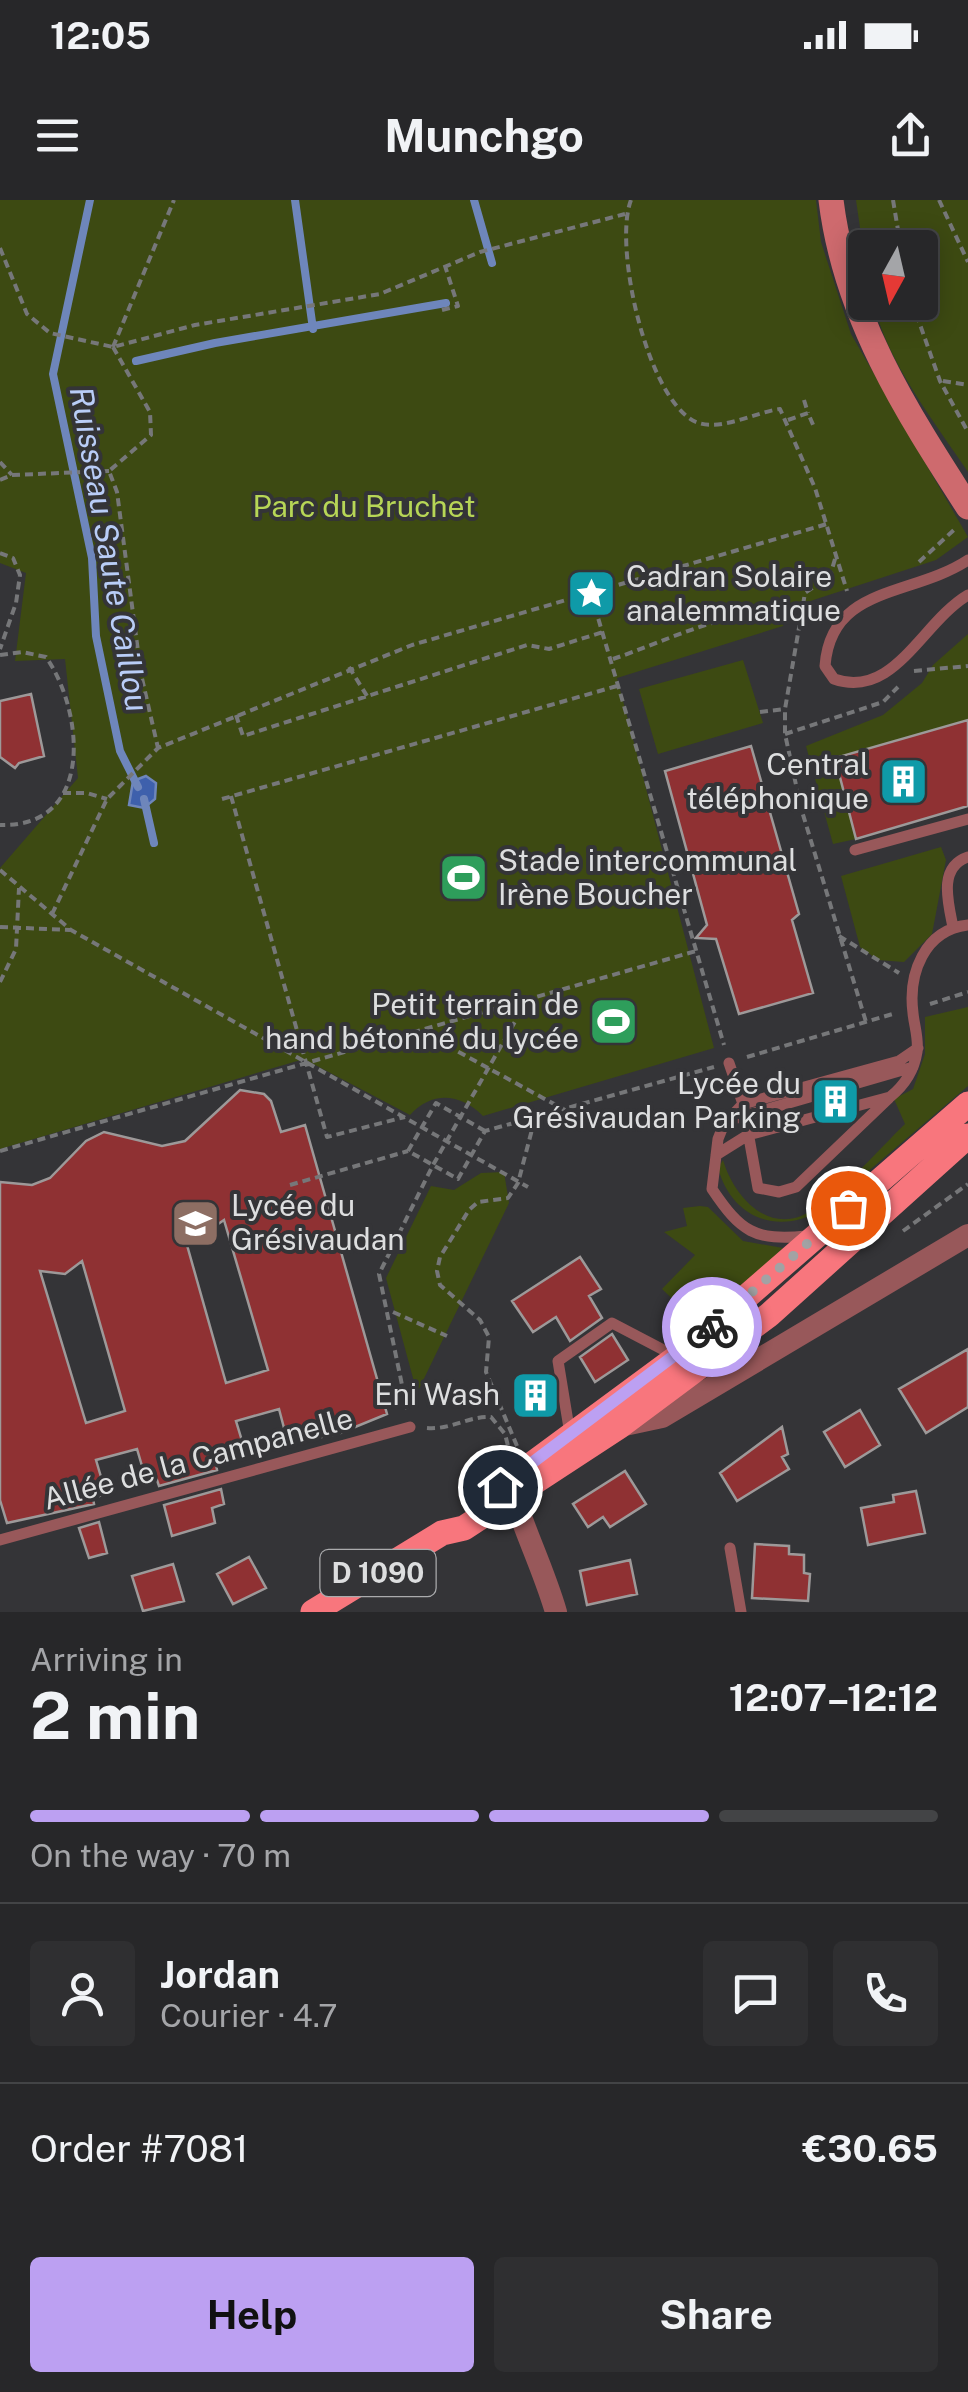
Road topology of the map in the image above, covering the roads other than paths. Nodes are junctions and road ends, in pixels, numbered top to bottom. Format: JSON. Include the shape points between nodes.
{"nodes":[{"id":1,"x":831,"y":200,"type":"edge"},
{"id":2,"x":961,"y":518,"type":"edge"},
{"id":3,"x":968,"y":560,"type":"edge"},
{"id":4,"x":968,"y":595,"type":"edge"},
{"id":5,"x":968,"y":818,"type":"edge"},
{"id":6,"x":855,"y":850,"type":"dead end"},
{"id":7,"x":968,"y":856,"type":"edge"},
{"id":8,"x":968,"y":925,"type":"edge"},
{"id":9,"x":953,"y":927,"type":"junction"},
{"id":10,"x":918,"y":1048,"type":"junction"},
{"id":11,"x":729,"y":1062,"type":"road end"},
{"id":12,"x":913,"y":1067,"type":"junction"},
{"id":13,"x":890,"y":1097,"type":"junction"},
{"id":14,"x":968,"y":1104,"type":"edge"},
{"id":15,"x":743,"y":1110,"type":"junction"},
{"id":16,"x":748,"y":1135,"type":"junction"},
{"id":17,"x":968,"y":1136,"type":"edge"},
{"id":18,"x":716,"y":1155,"type":"junction"},
{"id":19,"x":819,"y":1235,"type":"junction"},
{"id":20,"x":968,"y":1235,"type":"edge"},
{"id":21,"x":677,"y":1357,"type":"junction"},
{"id":22,"x":620,"y":1426,"type":"junction"},
{"id":23,"x":410,"y":1427,"type":"road end"},
{"id":24,"x":570,"y":1434,"type":"junction"},
{"id":25,"x":514,"y":1497,"type":"junction"},
{"id":26,"x":442,"y":1533,"type":"junction"},
{"id":27,"x":0,"y":1540,"type":"edge"},
{"id":28,"x":730,"y":1548,"type":"dead end"},
{"id":29,"x":313,"y":1612,"type":"edge"},
{"id":30,"x":556,"y":1612,"type":"edge"},
{"id":31,"x":741,"y":1612,"type":"edge"}],
"edges":[{"from":1,"to":2,"type":"main road","via":[[862,326]]},
{"from":3,"to":4,"type":"lane","via":[[942,577],[856,606],[831,630],[826,666],[834,678],[869,684]]},
{"from":5,"to":6,"type":"lane"},
{"from":7,"to":9,"type":"lane","via":[[956,860],[948,874]]},
{"from":8,"to":9,"type":"lane"},
{"from":9,"to":10,"type":"lane","via":[[926,948],[912,981]]},
{"from":10,"to":12,"type":"lane"},
{"from":10,"to":15,"type":"lane","via":[[899,1061]]},
{"from":11,"to":15,"type":"lane"},
{"from":12,"to":13,"type":"lane"},
{"from":12,"to":15,"type":"lane"},
{"from":13,"to":16,"type":"lane"},
{"from":13,"to":16,"type":"lane","via":[[796,1187],[779,1192],[758,1188]]},
{"from":14,"to":19,"type":"main road","number":"D 1090"},
{"from":15,"to":16,"type":"lane"},
{"from":15,"to":18,"type":"lane","via":[[724,1124]]},
{"from":16,"to":18,"type":"lane"},
{"from":17,"to":22,"type":"main road","number":"D 1090","via":[[769,1316]]},
{"from":18,"to":19,"type":"lane","via":[[712,1189],[736,1223],[770,1239]]},
{"from":19,"to":21,"type":"main road","number":"D 1090"},
{"from":20,"to":22,"type":"street","via":[[662,1417]]},
{"from":21,"to":24,"type":"main road","number":"D 1090"},
{"from":21,"to":24,"type":"lane","via":[[612,1323],[558,1361]]},
{"from":22,"to":25,"type":"main road","number":"D 1090"},
{"from":23,"to":27,"type":"lane","name":"Allée de la Campanelle"},
{"from":24,"to":26,"type":"main road","number":"D 1090"},
{"from":25,"to":26,"type":"main road","number":"D 1090","via":[[464,1528]]},
{"from":25,"to":30,"type":"street"},
{"from":26,"to":29,"type":"main road","number":"D 1090"},
{"from":28,"to":31,"type":"lane"}]}
